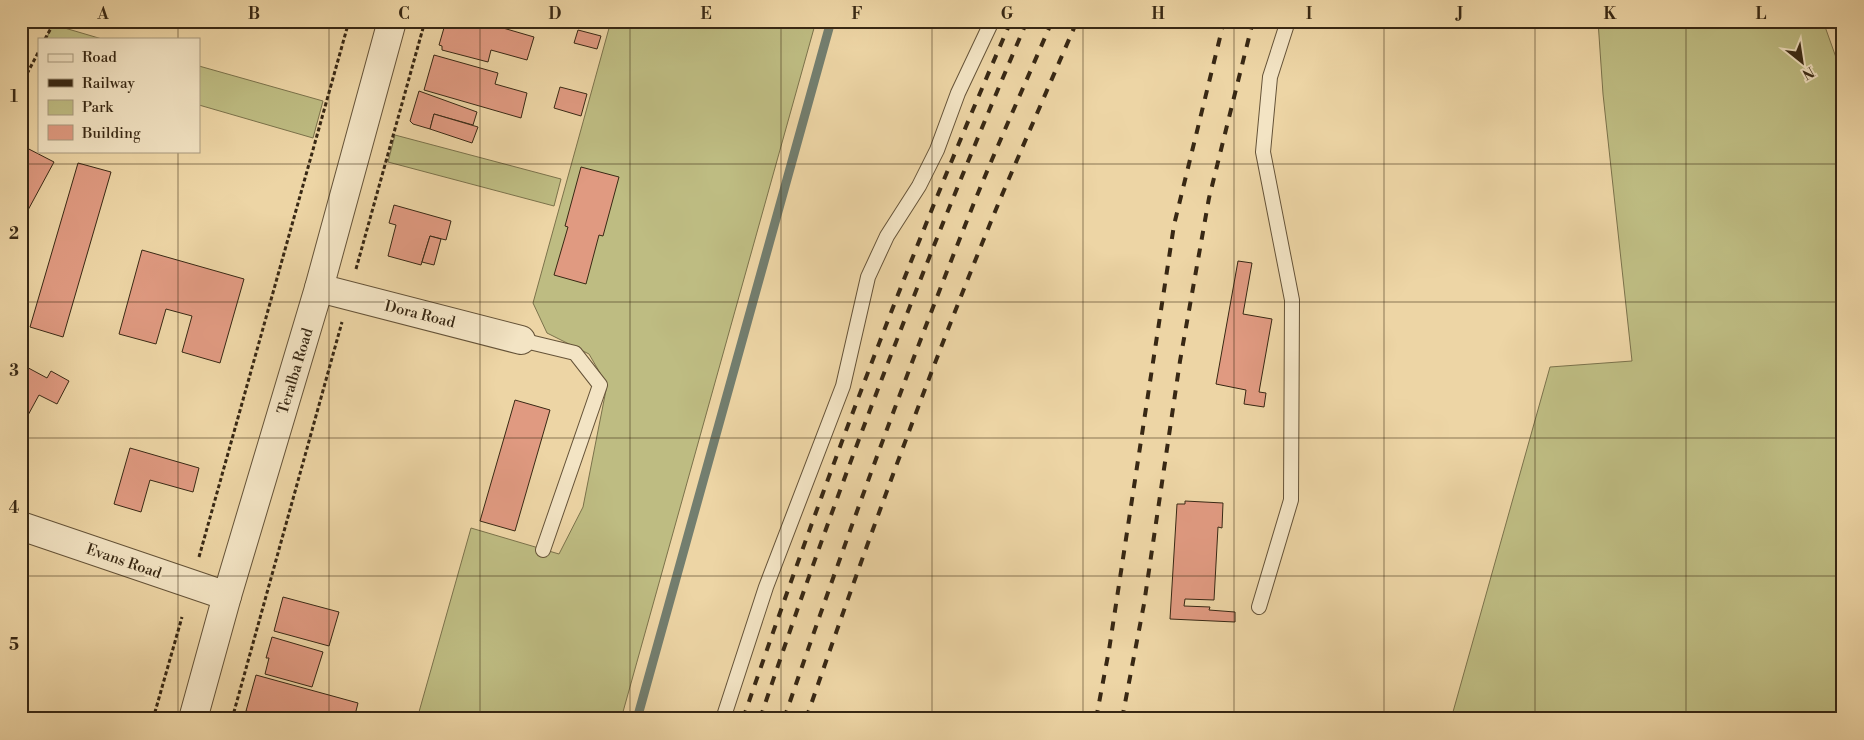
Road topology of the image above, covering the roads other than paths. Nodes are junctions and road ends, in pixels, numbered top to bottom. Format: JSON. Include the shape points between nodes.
{"nodes":[{"id":1,"x":392,"y":21,"type":"edge"},
{"id":2,"x":992,"y":21,"type":"edge"},
{"id":3,"x":1288,"y":21,"type":"edge"},
{"id":4,"x":319,"y":288,"type":"junction"},
{"id":5,"x":521,"y":340,"type":"joint"},
{"id":6,"x":21,"y":526,"type":"edge"},
{"id":7,"x":543,"y":550,"type":"dead end"},
{"id":8,"x":226,"y":596,"type":"junction"},
{"id":9,"x":1259,"y":607,"type":"dead end"},
{"id":10,"x":193,"y":719,"type":"edge"},
{"id":11,"x":722,"y":719,"type":"edge"}],
"edges":[{"from":1,"to":4,"type":"street","name":"Teralba Road"},
{"from":2,"to":11,"type":"lane","via":[[958,92],[937,150],[919,186],[887,236],[868,277],[843,386],[766,587]]},
{"from":3,"to":9,"type":"lane","via":[[1270,77],[1263,152],[1292,300],[1291,500]]},
{"from":4,"to":5,"type":"street","name":"Dora Road"},
{"from":4,"to":8,"type":"street","name":"Teralba Road"},
{"from":5,"to":7,"type":"lane","via":[[575,353],[600,385]]},
{"from":6,"to":8,"type":"street","name":"Evans Road"},
{"from":8,"to":10,"type":"street","name":"Teralba Road"}]}
